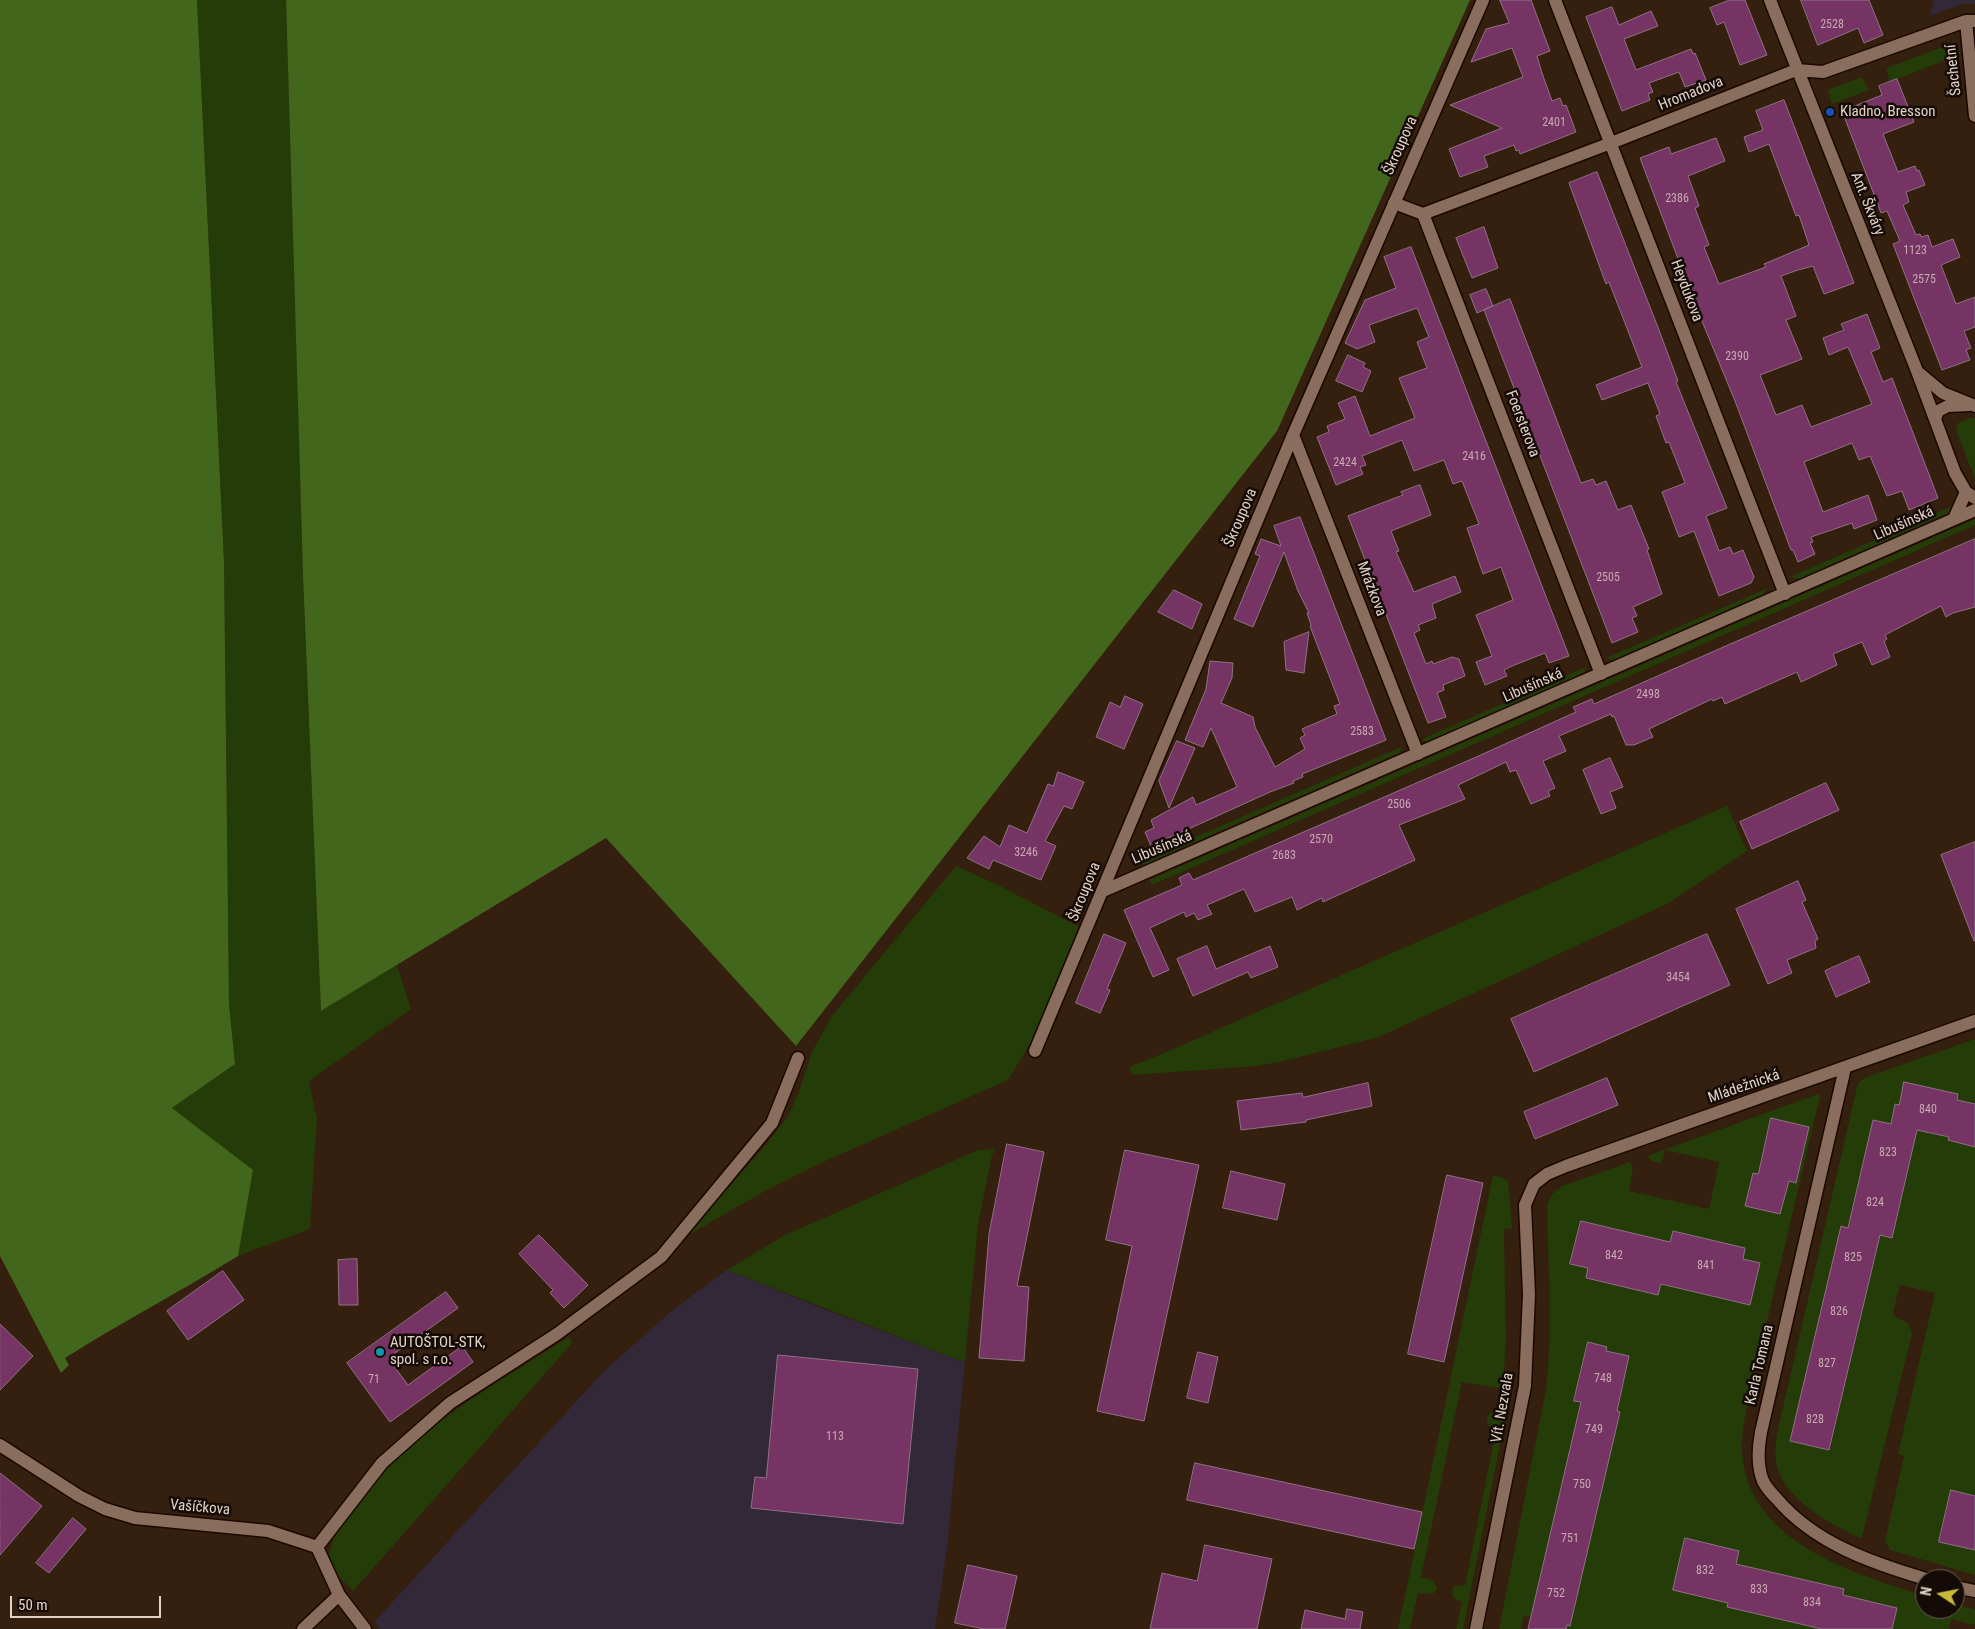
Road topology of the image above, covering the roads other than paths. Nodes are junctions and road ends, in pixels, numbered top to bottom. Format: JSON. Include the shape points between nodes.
{"nodes":[{"id":1,"x":1483,"y":0,"type":"edge"},
{"id":2,"x":1555,"y":0,"type":"edge"},
{"id":3,"x":1770,"y":0,"type":"edge"},
{"id":4,"x":1970,"y":21,"type":"edge"},
{"id":5,"x":1796,"y":70,"type":"junction"},
{"id":6,"x":1975,"y":116,"type":"edge"},
{"id":7,"x":1611,"y":143,"type":"junction"},
{"id":8,"x":1394,"y":204,"type":"junction"},
{"id":9,"x":1423,"y":214,"type":"junction"},
{"id":10,"x":1917,"y":371,"type":"junction"},
{"id":11,"x":1973,"y":405,"type":"edge"},
{"id":12,"x":1935,"y":419,"type":"junction"},
{"id":13,"x":1293,"y":435,"type":"junction"},
{"id":14,"x":1971,"y":495,"type":"edge"},
{"id":15,"x":1975,"y":510,"type":"edge"},
{"id":16,"x":1954,"y":519,"type":"junction"},
{"id":17,"x":1785,"y":594,"type":"junction"},
{"id":18,"x":1601,"y":674,"type":"junction"},
{"id":19,"x":1418,"y":754,"type":"junction"},
{"id":20,"x":1103,"y":891,"type":"junction"},
{"id":21,"x":1975,"y":1021,"type":"edge"},
{"id":22,"x":1035,"y":1051,"type":"dead end"},
{"id":23,"x":798,"y":1058,"type":"dead end"},
{"id":24,"x":1845,"y":1068,"type":"junction"},
{"id":25,"x":1530,"y":1190,"type":"joint"},
{"id":26,"x":0,"y":1445,"type":"edge"},
{"id":27,"x":317,"y":1547,"type":"junction"},
{"id":28,"x":1915,"y":1576,"type":"edge"},
{"id":29,"x":339,"y":1595,"type":"junction"},
{"id":30,"x":303,"y":1629,"type":"edge"},
{"id":31,"x":365,"y":1629,"type":"edge"},
{"id":32,"x":1476,"y":1629,"type":"edge"}],
"edges":[{"from":1,"to":8,"type":"street","name":"Škroupova"},
{"from":2,"to":7,"type":"street","name":"Heydukova"},
{"from":3,"to":5,"type":"street","name":"Ant. Škváry"},
{"from":4,"to":5,"type":"street","name":"Hromadova","via":[[1822,72]]},
{"from":4,"to":6,"type":"street","name":"Šachetní"},
{"from":5,"to":7,"type":"street","name":"Hromadova"},
{"from":5,"to":10,"type":"street","name":"Ant. Škváry"},
{"from":7,"to":9,"type":"street","name":"Hromadova"},
{"from":7,"to":17,"type":"street","name":"Heydukova"},
{"from":8,"to":9,"type":"street"},
{"from":8,"to":13,"type":"street","name":"Škroupova"},
{"from":9,"to":18,"type":"street","name":"Foersterova"},
{"from":10,"to":11,"type":"street","via":[[1943,393]]},
{"from":10,"to":12,"type":"street","name":"Ant. Škváry"},
{"from":11,"to":12,"type":"street","via":[[1948,406],[1938,411]]},
{"from":12,"to":14,"type":"street","name":"Ant. Škváry","via":[[1955,473]]},
{"from":13,"to":19,"type":"street","name":"Mrázkova"},
{"from":13,"to":20,"type":"street","name":"Škroupova"},
{"from":14,"to":16,"type":"street"},
{"from":15,"to":16,"type":"street","name":"Libušínská"},
{"from":16,"to":17,"type":"street","name":"Libušínská"},
{"from":17,"to":18,"type":"street","name":"Libušínská"},
{"from":18,"to":19,"type":"street","name":"Libušínská"},
{"from":19,"to":20,"type":"street","name":"Libušínská"},
{"from":20,"to":22,"type":"street","name":"Škroupova"},
{"from":21,"to":24,"type":"street","name":"Mládežnická"},
{"from":23,"to":27,"type":"street","via":[[772,1123],[661,1257],[557,1334],[450,1403],[382,1463]]},
{"from":24,"to":25,"type":"street","name":"Mládežnická","via":[[1566,1166],[1540,1178]]},
{"from":24,"to":28,"type":"street","name":"Karla Tomana","via":[[1761,1432],[1759,1460],[1764,1482],[1780,1504],[1800,1522],[1846,1550]]},
{"from":25,"to":32,"type":"street","name":"Vít. Nezvala","via":[[1525,1205],[1529,1313],[1522,1404]]},
{"from":26,"to":27,"type":"street","name":"Vašíčkova","via":[[79,1496],[113,1511],[135,1518],[268,1531]]},
{"from":27,"to":29,"type":"street"},
{"from":29,"to":30,"type":"street"},
{"from":29,"to":31,"type":"street"}]}
